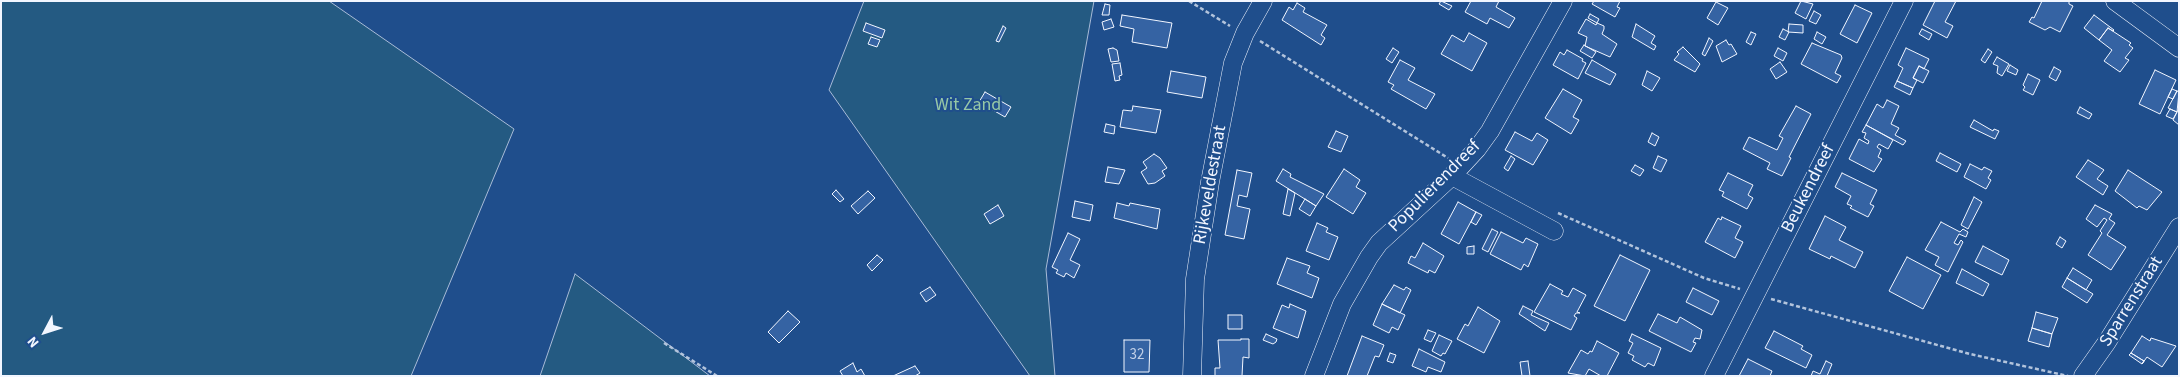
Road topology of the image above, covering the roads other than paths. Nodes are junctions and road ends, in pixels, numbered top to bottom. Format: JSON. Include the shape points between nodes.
{"nodes":[{"id":1,"x":1263,"y":1,"type":"edge"},
{"id":2,"x":1563,"y":1,"type":"edge"},
{"id":3,"x":1904,"y":1,"type":"edge"},
{"id":4,"x":2115,"y":1,"type":"edge"},
{"id":5,"x":2179,"y":48,"type":"edge"},
{"id":6,"x":1457,"y":171,"type":"junction"},
{"id":7,"x":2179,"y":227,"type":"edge"},
{"id":8,"x":1554,"y":230,"type":"dead end"},
{"id":9,"x":1192,"y":376,"type":"edge"},
{"id":10,"x":1314,"y":376,"type":"edge"},
{"id":11,"x":1714,"y":376,"type":"edge"},
{"id":12,"x":2083,"y":376,"type":"edge"}],
"edges":[{"from":1,"to":9,"type":"street","name":"Rijkeveldestraat","via":[[1244,32],[1233,63],[1210,182],[1195,279]]},
{"from":2,"to":6,"type":"street","name":"Populierendreef","via":[[1490,130]]},
{"from":3,"to":11,"type":"street","name":"Beukendreef"},
{"from":4,"to":5,"type":"street"},
{"from":6,"to":8,"type":"street"},
{"from":6,"to":10,"type":"street","name":"Populierendreef","via":[[1394,228],[1369,257],[1342,304]]},
{"from":7,"to":12,"type":"street","name":"Sparrenstraat"}]}
